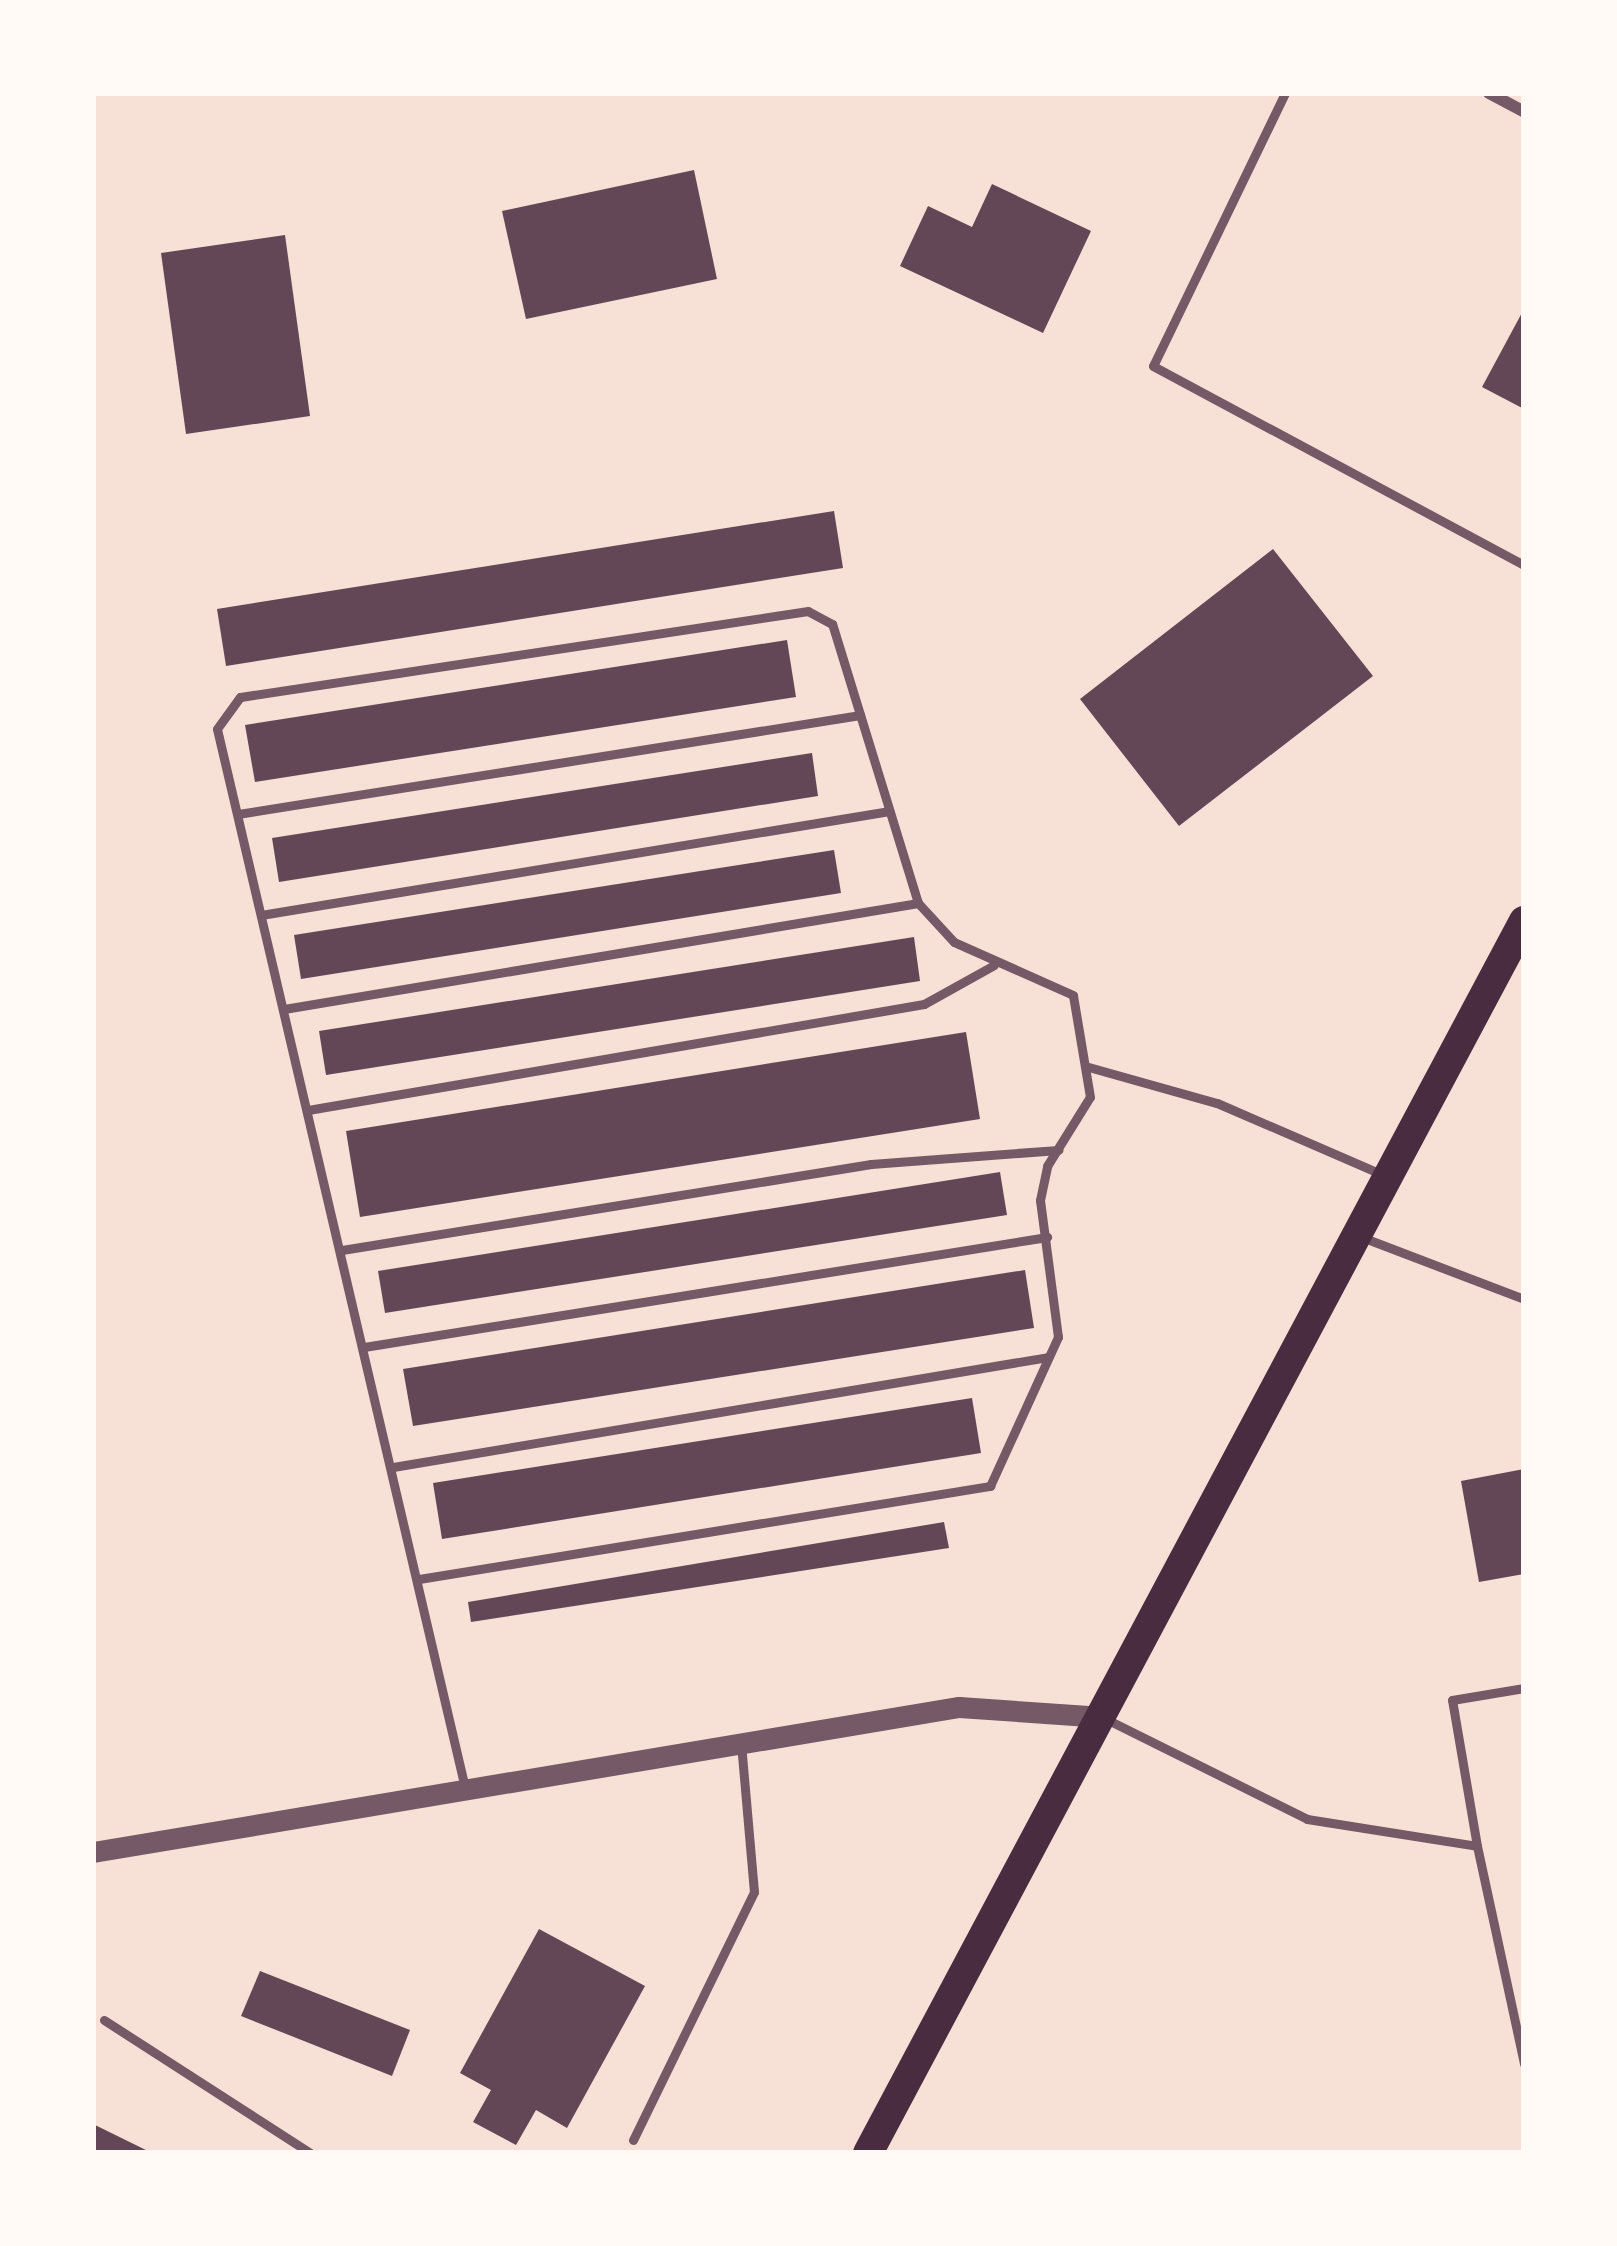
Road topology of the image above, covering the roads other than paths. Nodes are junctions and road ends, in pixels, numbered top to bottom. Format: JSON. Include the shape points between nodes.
{"nodes":[{"id":1,"x":1285,"y":93,"type":"edge"},
{"id":2,"x":1489,"y":93,"type":"edge"},
{"id":3,"x":1524,"y":112,"type":"edge"},
{"id":4,"x":1524,"y":565,"type":"edge"},
{"id":5,"x":860,"y":716,"type":"junction"},
{"id":6,"x":889,"y":811,"type":"junction"},
{"id":7,"x":238,"y":814,"type":"junction"},
{"id":8,"x":918,"y":903,"type":"junction"},
{"id":9,"x":261,"y":914,"type":"junction"},
{"id":10,"x":1524,"y":922,"type":"edge"},
{"id":11,"x":994,"y":965,"type":"junction"},
{"id":12,"x":284,"y":1009,"type":"junction"},
{"id":13,"x":1085,"y":1066,"type":"junction"},
{"id":14,"x":308,"y":1110,"type":"junction"},
{"id":15,"x":1058,"y":1150,"type":"junction"},
{"id":16,"x":1388,"y":1177,"type":"junction"},
{"id":17,"x":1354,"y":1234,"type":"junction"},
{"id":18,"x":1047,"y":1237,"type":"junction"},
{"id":19,"x":342,"y":1250,"type":"junction"},
{"id":20,"x":1524,"y":1300,"type":"edge"},
{"id":21,"x":364,"y":1347,"type":"junction"},
{"id":22,"x":1048,"y":1357,"type":"junction"},
{"id":23,"x":393,"y":1467,"type":"junction"},
{"id":24,"x":419,"y":1579,"type":"junction"},
{"id":25,"x":1524,"y":1688,"type":"edge"},
{"id":26,"x":1103,"y":1717,"type":"junction"},
{"id":27,"x":741,"y":1741,"type":"junction"},
{"id":28,"x":465,"y":1788,"type":"junction"},
{"id":29,"x":1477,"y":1846,"type":"junction"},
{"id":30,"x":93,"y":1852,"type":"edge"},
{"id":31,"x":104,"y":2020,"type":"dead end"},
{"id":32,"x":1524,"y":2064,"type":"edge"},
{"id":33,"x":633,"y":2140,"type":"dead end"},
{"id":34,"x":310,"y":2153,"type":"edge"},
{"id":35,"x":868,"y":2153,"type":"edge"}],
"edges":[{"from":1,"to":4,"type":"lane","via":[[1153,366]]},
{"from":2,"to":3,"type":"street"},
{"from":5,"to":6,"type":"lane"},
{"from":5,"to":7,"type":"lane"},
{"from":5,"to":7,"type":"lane","via":[[832,624],[778,610],[240,697],[217,729]]},
{"from":6,"to":8,"type":"lane"},
{"from":6,"to":9,"type":"lane"},
{"from":7,"to":9,"type":"lane"},
{"from":8,"to":11,"type":"lane"},
{"from":8,"to":12,"type":"lane"},
{"from":9,"to":12,"type":"lane"},
{"from":10,"to":16,"type":"main road"},
{"from":11,"to":13,"type":"lane","via":[[1073,994]]},
{"from":11,"to":14,"type":"lane","via":[[924,1004]]},
{"from":12,"to":14,"type":"lane"},
{"from":13,"to":15,"type":"lane","via":[[1090,1097]]},
{"from":13,"to":16,"type":"lane","via":[[1217,1103]]},
{"from":14,"to":19,"type":"lane"},
{"from":15,"to":18,"type":"lane","via":[[1040,1201]]},
{"from":15,"to":19,"type":"lane","via":[[872,1164]]},
{"from":16,"to":17,"type":"main road"},
{"from":17,"to":20,"type":"lane"},
{"from":17,"to":26,"type":"main road"},
{"from":18,"to":21,"type":"lane"},
{"from":18,"to":22,"type":"lane","via":[[1058,1303]]},
{"from":19,"to":21,"type":"lane"},
{"from":21,"to":23,"type":"lane"},
{"from":22,"to":23,"type":"lane"},
{"from":22,"to":24,"type":"lane","via":[[990,1486]]},
{"from":23,"to":24,"type":"lane"},
{"from":24,"to":28,"type":"lane"},
{"from":25,"to":29,"type":"lane","via":[[1452,1700]]},
{"from":26,"to":27,"type":"street","via":[[959,1707]]},
{"from":26,"to":29,"type":"lane","via":[[1307,1819]]},
{"from":26,"to":35,"type":"main road"},
{"from":27,"to":28,"type":"street"},
{"from":27,"to":33,"type":"lane","via":[[754,1892]]},
{"from":28,"to":30,"type":"street"},
{"from":29,"to":32,"type":"lane"},
{"from":31,"to":34,"type":"lane"}]}
